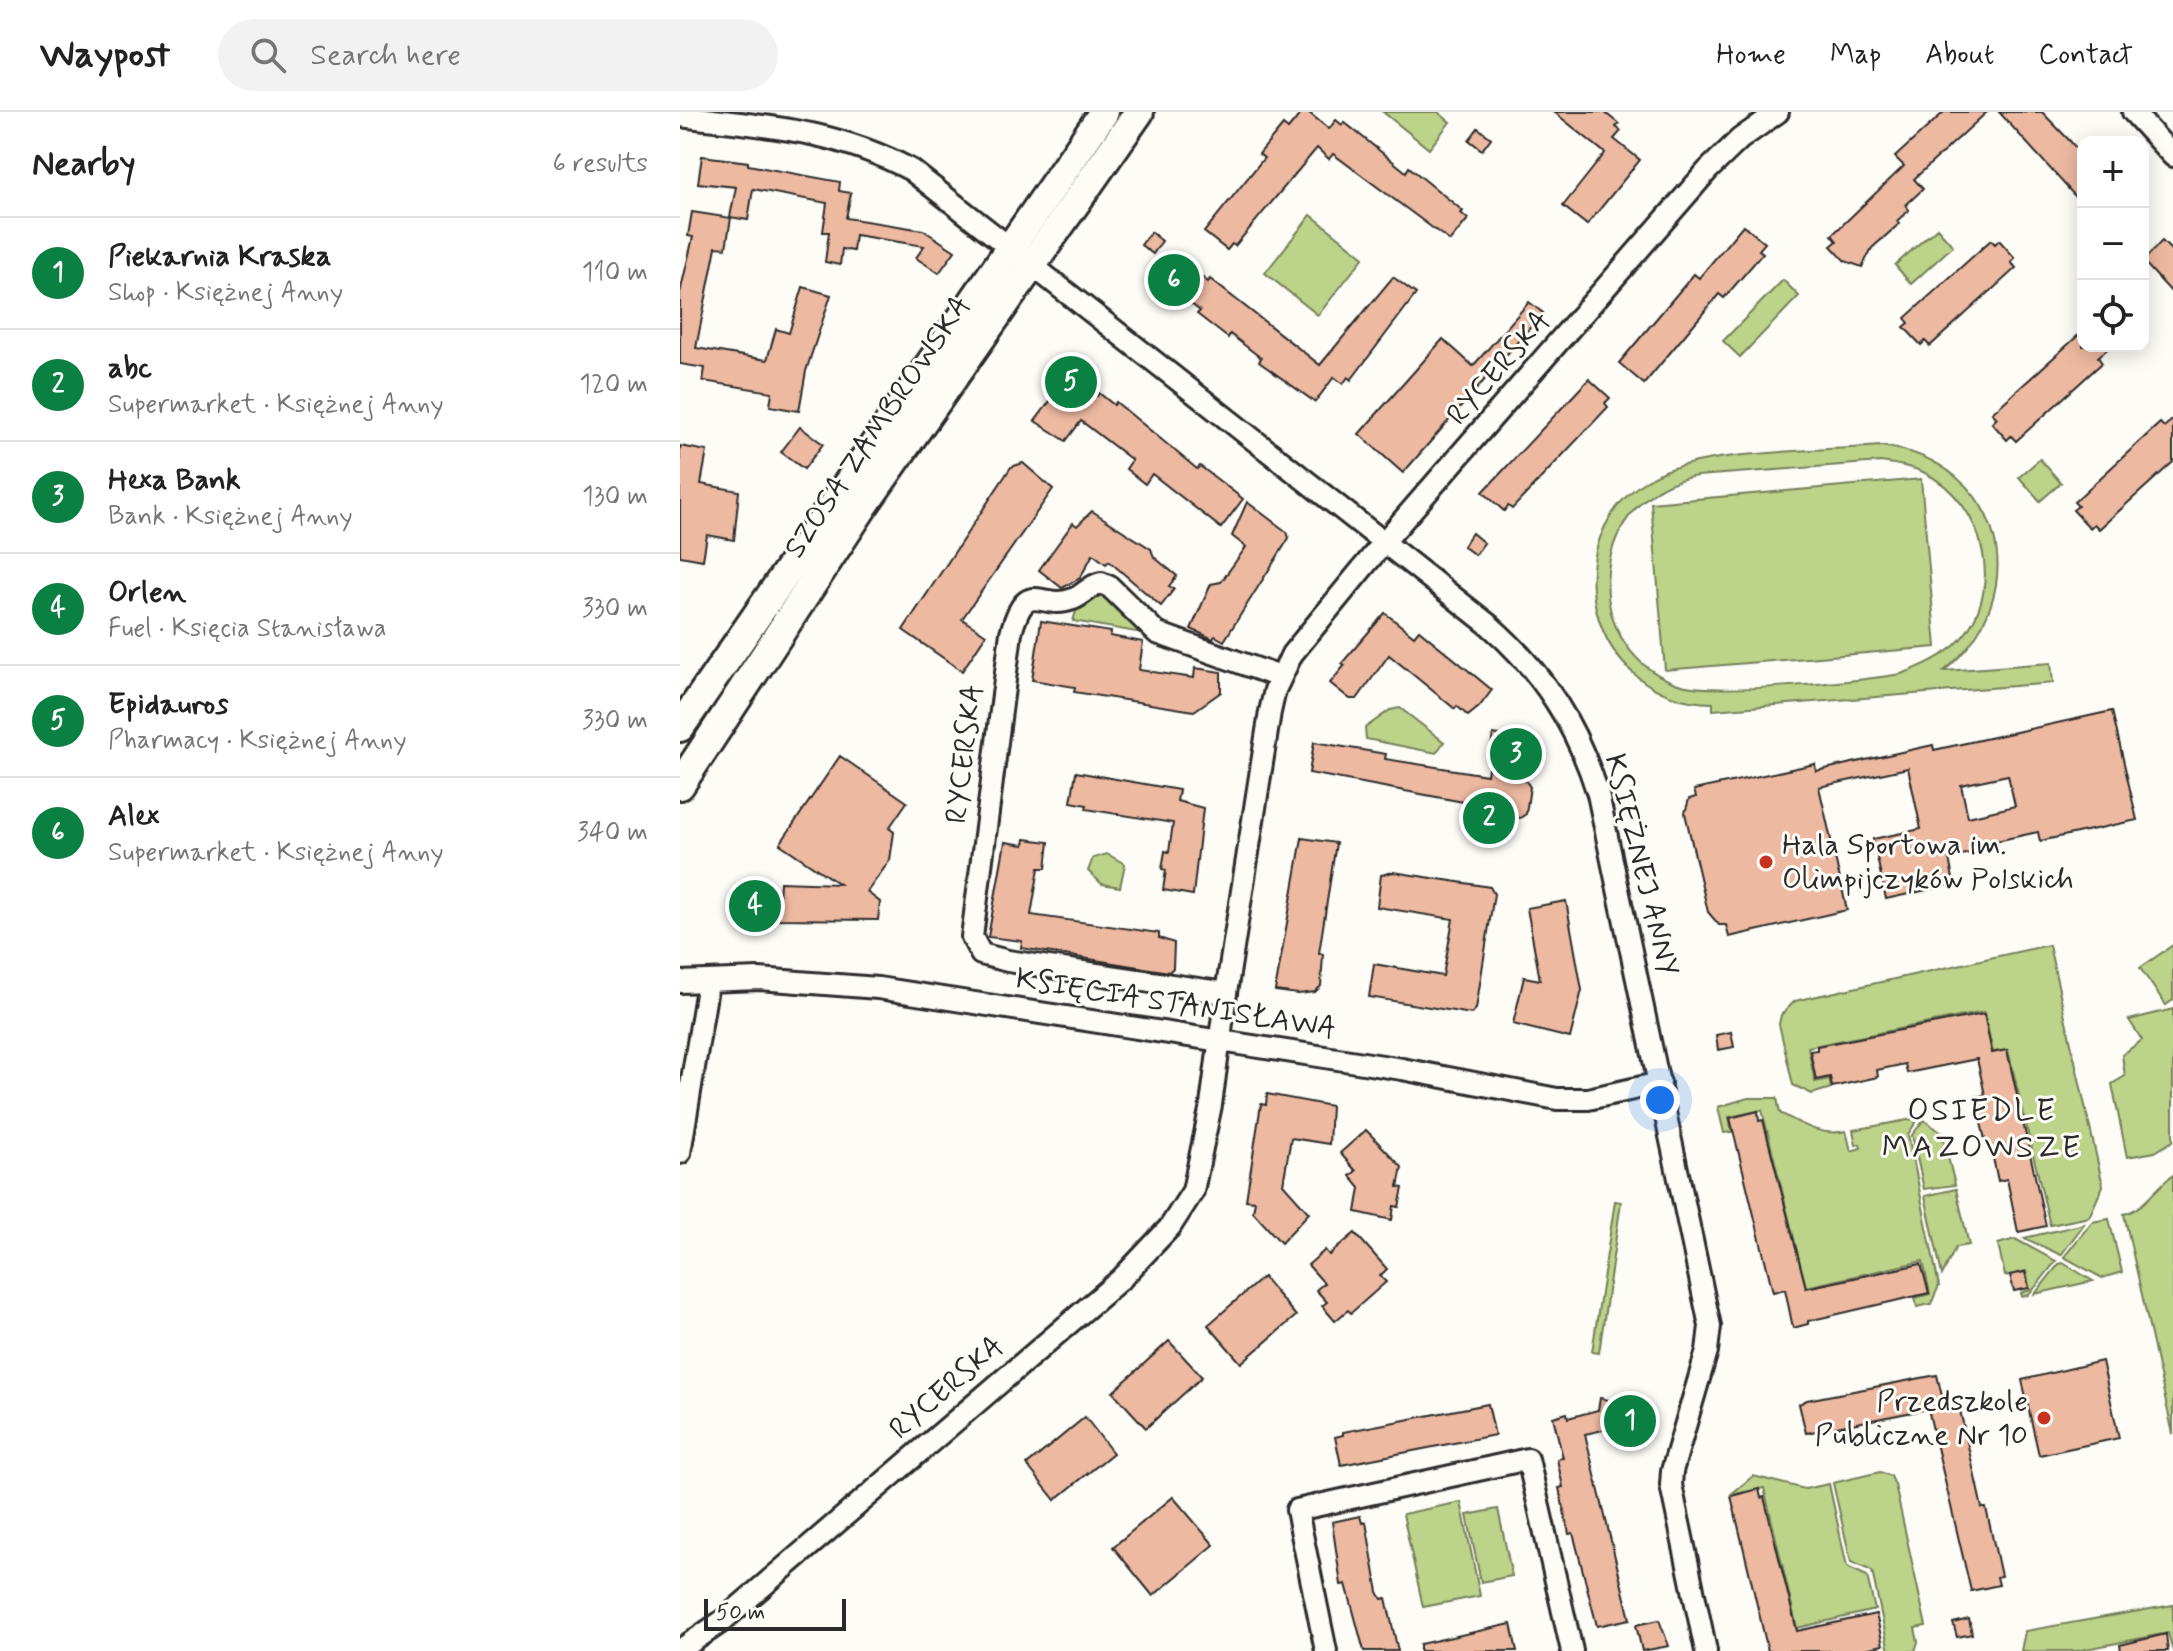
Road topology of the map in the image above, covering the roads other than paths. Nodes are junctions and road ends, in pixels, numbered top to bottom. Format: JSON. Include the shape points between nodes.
{"nodes":[{"id":1,"x":1104,"y":112,"type":"edge"},
{"id":2,"x":1139,"y":112,"type":"edge"},
{"id":3,"x":1778,"y":112,"type":"edge"},
{"id":4,"x":2133,"y":112,"type":"edge"},
{"id":5,"x":680,"y":116,"type":"edge"},
{"id":6,"x":2173,"y":156,"type":"edge"},
{"id":7,"x":1011,"y":245,"type":"junction"},
{"id":8,"x":1032,"y":264,"type":"junction"},
{"id":9,"x":1384,"y":542,"type":"junction"},
{"id":10,"x":1280,"y":677,"type":"junction"},
{"id":11,"x":680,"y":730,"type":"edge"},
{"id":12,"x":703,"y":750,"type":"junction"},
{"id":13,"x":680,"y":785,"type":"edge"},
{"id":14,"x":680,"y":982,"type":"edge"},
{"id":15,"x":708,"y":982,"type":"junction"},
{"id":16,"x":1226,"y":993,"type":"junction"},
{"id":17,"x":1220,"y":1040,"type":"junction"},
{"id":18,"x":1660,"y":1083,"type":"junction"},
{"id":19,"x":680,"y":1153,"type":"edge"},
{"id":20,"x":680,"y":1650,"type":"edge"},
{"id":21,"x":1326,"y":1651,"type":"edge"},
{"id":22,"x":1572,"y":1651,"type":"edge"},
{"id":23,"x":1706,"y":1651,"type":"edge"}],
"edges":[{"from":1,"to":7,"type":"main road","name":"SZOSA ZAMBROWSKA"},
{"from":2,"to":8,"type":"main road","name":"SZOSA ZAMBROWSKA"},
{"from":3,"to":9,"type":"street","name":"RYCERSKA","via":[[1708,170]]},
{"from":4,"to":6,"type":"street"},
{"from":5,"to":7,"type":"street","name":"KSIĘŻNEJ ANNY","via":[[816,133],[871,149],[911,170]]},
{"from":7,"to":8,"type":"street","name":"KSIĘŻNEJ ANNY"},
{"from":7,"to":11,"type":"main road","name":"SZOSA ZAMBROWSKA"},
{"from":8,"to":9,"type":"street","name":"KSIĘŻNEJ ANNY"},
{"from":8,"to":12,"type":"main road","name":"SZOSA ZAMBROWSKA","via":[[864,505]]},
{"from":9,"to":10,"type":"street","name":"RYCERSKA","via":[[1292,654]]},
{"from":9,"to":18,"type":"street","name":"KSIĘŻNEJ ANNY","via":[[1507,641],[1548,687],[1573,729],[1598,794]]},
{"from":10,"to":16,"type":"street","name":"RYCERSKA"},
{"from":10,"to":16,"type":"street","name":"RYCERSKA","via":[[1157,633],[1101,583],[1070,600],[1028,600],[1016,614],[1011,633],[974,946],[981,954],[1008,961]]},
{"from":11,"to":12,"type":"main road","via":[[697,735]]},
{"from":12,"to":13,"type":"main road","name":"SZOSA ZAMBROWSKA"},
{"from":14,"to":15,"type":"street","name":"KSIĘCIA STANISŁAWA"},
{"from":15,"to":17,"type":"street","name":"KSIĘCIA STANISŁAWA","via":[[863,986]]},
{"from":15,"to":19,"type":"street"},
{"from":16,"to":17,"type":"street","name":"RYCERSKA"},
{"from":17,"to":18,"type":"street","name":"KSIĘCIA STANISŁAWA","via":[[1557,1099],[1588,1099]]},
{"from":17,"to":20,"type":"street","name":"RYCERSKA","via":[[1193,1191],[1170,1227],[1110,1288],[721,1622]]},
{"from":18,"to":23,"type":"street","name":"KSIĘŻNEJ ANNY","via":[[1710,1326],[1671,1485]]},
{"from":21,"to":22,"type":"street","via":[[1297,1510],[1528,1459]]}]}
